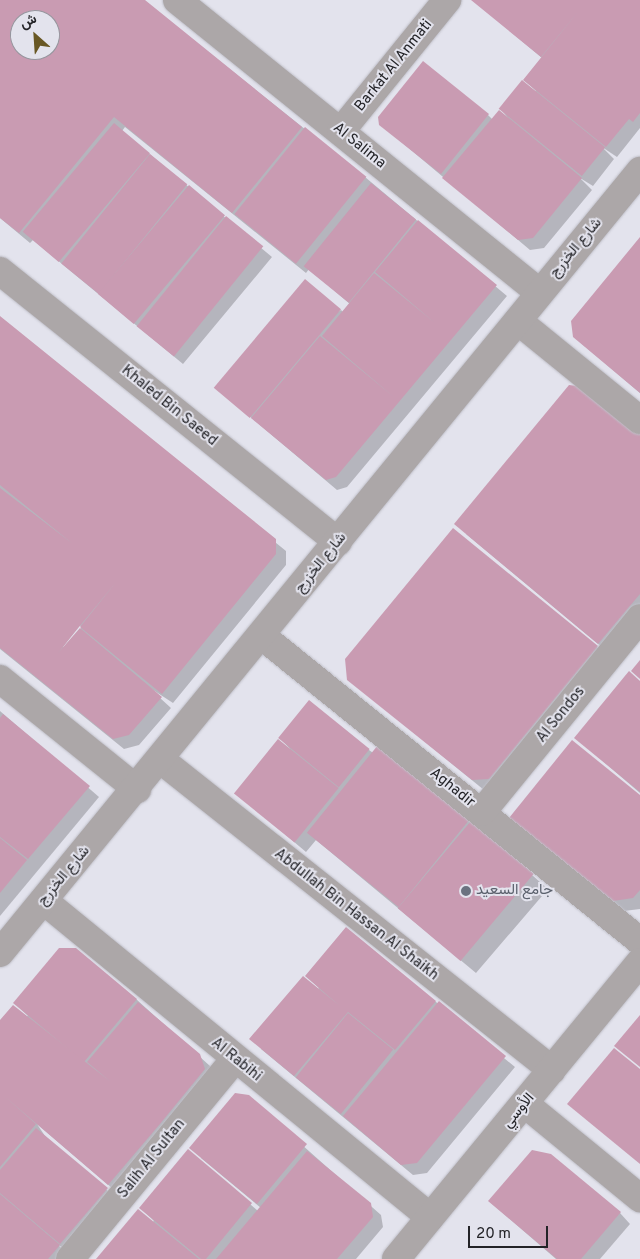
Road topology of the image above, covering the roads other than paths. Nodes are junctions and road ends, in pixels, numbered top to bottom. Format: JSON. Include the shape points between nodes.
{"nodes":[{"id":1,"x":177,"y":0,"type":"edge"},
{"id":2,"x":448,"y":0,"type":"edge"},
{"id":3,"x":341,"y":131,"type":"junction"},
{"id":4,"x":637,"y":180,"type":"edge"},
{"id":5,"x":0,"y":270,"type":"edge"},
{"id":6,"x":539,"y":292,"type":"junction"},
{"id":7,"x":518,"y":321,"type":"junction"},
{"id":8,"x":640,"y":420,"type":"edge"},
{"id":9,"x":338,"y":542,"type":"junction"},
{"id":10,"x":640,"y":618,"type":"edge"},
{"id":11,"x":262,"y":636,"type":"junction"},
{"id":12,"x":0,"y":679,"type":"edge"},
{"id":13,"x":161,"y":760,"type":"junction"},
{"id":14,"x":137,"y":788,"type":"junction"},
{"id":15,"x":482,"y":812,"type":"junction"},
{"id":16,"x":44,"y":901,"type":"junction"},
{"id":17,"x":640,"y":941,"type":"edge"},
{"id":18,"x":0,"y":953,"type":"edge"},
{"id":19,"x":640,"y":962,"type":"edge"},
{"id":20,"x":235,"y":1059,"type":"junction"},
{"id":21,"x":552,"y":1070,"type":"junction"},
{"id":22,"x":525,"y":1104,"type":"junction"},
{"id":23,"x":640,"y":1198,"type":"edge"},
{"id":24,"x":430,"y":1217,"type":"junction"},
{"id":25,"x":70,"y":1259,"type":"edge"},
{"id":26,"x":396,"y":1259,"type":"edge"}],
"edges":[{"from":1,"to":3,"type":"street","name":"Al Salima"},
{"from":2,"to":3,"type":"street","name":"Barkat Al Anmati"},
{"from":3,"to":6,"type":"street","name":"Al Salima"},
{"from":4,"to":6,"type":"street","name":"شارع الخزرج"},
{"from":5,"to":9,"type":"street","name":"Khaled Bin Saeed"},
{"from":6,"to":7,"type":"street","name":"شارع الخزرج"},
{"from":7,"to":8,"type":"street"},
{"from":7,"to":9,"type":"street","name":"شارع الخزرج"},
{"from":9,"to":11,"type":"street","name":"شارع الخزرج"},
{"from":10,"to":15,"type":"street","name":"Al Sondos"},
{"from":11,"to":13,"type":"street","name":"شارع الخزرج"},
{"from":11,"to":15,"type":"street","name":"Aghadir"},
{"from":12,"to":14,"type":"street"},
{"from":13,"to":14,"type":"street","name":"شارع الخزرج"},
{"from":13,"to":21,"type":"street","name":"Abdullah Bin Hassan Al Shaikh"},
{"from":14,"to":16,"type":"street","name":"شارع الخزرج"},
{"from":15,"to":17,"type":"street","name":"Aghadir"},
{"from":16,"to":18,"type":"street","name":"شارع الخزرج"},
{"from":16,"to":20,"type":"street","name":"Al Rabihi"},
{"from":19,"to":21,"type":"street","name":"الأوسي"},
{"from":20,"to":24,"type":"street","name":"Al Rabihi"},
{"from":20,"to":25,"type":"street","name":"Salih Al Sultan"},
{"from":21,"to":22,"type":"street","name":"الأوسي"},
{"from":22,"to":23,"type":"street"},
{"from":22,"to":24,"type":"street","name":"الأوسي"},
{"from":24,"to":26,"type":"street","name":"الأوسي"}]}
